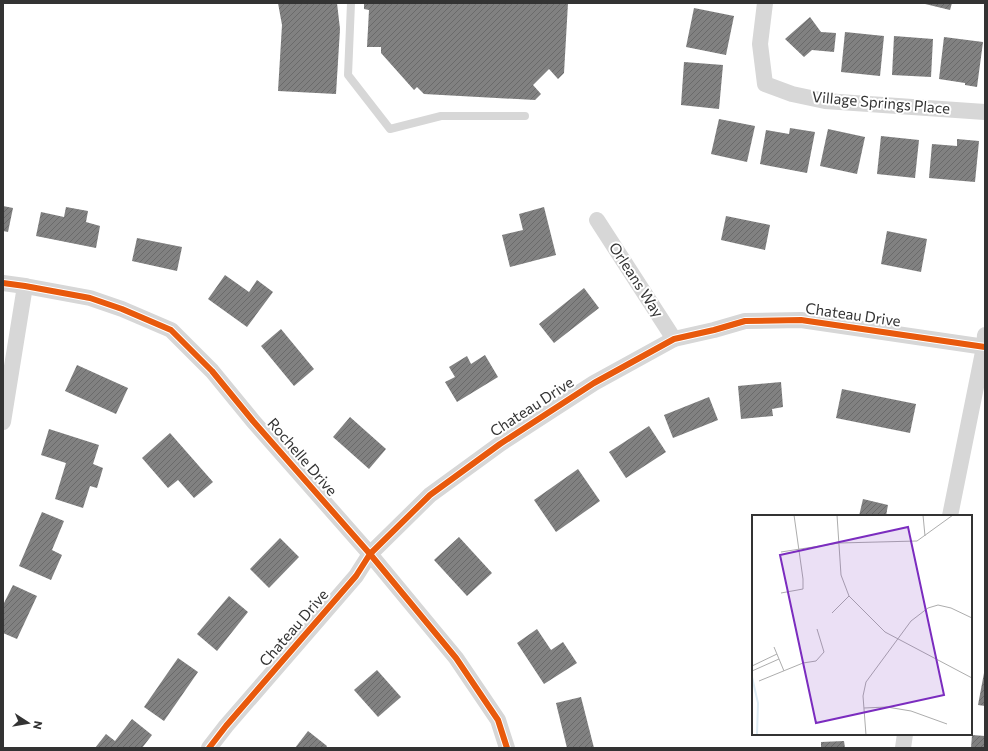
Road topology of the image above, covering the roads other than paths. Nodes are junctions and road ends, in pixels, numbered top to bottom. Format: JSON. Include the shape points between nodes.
{"nodes":[{"id":1,"x":351,"y":3,"type":"edge"},
{"id":2,"x":765,"y":3,"type":"edge"},
{"id":3,"x":985,"y":112,"type":"edge"},
{"id":4,"x":525,"y":116,"type":"dead end"},
{"id":5,"x":597,"y":220,"type":"dead end"},
{"id":6,"x":3,"y":283,"type":"edge"},
{"id":7,"x":25,"y":286,"type":"junction"},
{"id":8,"x":674,"y":340,"type":"junction"},
{"id":9,"x":985,"y":343,"type":"edge"},
{"id":10,"x":3,"y":422,"type":"edge"},
{"id":11,"x":950,"y":515,"type":"edge"},
{"id":12,"x":370,"y":554,"type":"junction"},
{"id":13,"x":905,"y":735,"type":"edge"},
{"id":14,"x":209,"y":748,"type":"edge"},
{"id":15,"x":508,"y":748,"type":"edge"},
{"id":16,"x":903,"y":748,"type":"edge"}],
"edges":[{"from":1,"to":4,"type":"lane","via":[[348,75],[390,129],[441,116]]},
{"from":2,"to":3,"type":"street","name":"Village Springs Place","via":[[760,44],[765,84],[792,94],[825,101]]},
{"from":5,"to":8,"type":"street","name":"Orleans Way"},
{"from":6,"to":7,"type":"street","name":"Rochelle Drive"},
{"from":7,"to":10,"type":"street"},
{"from":7,"to":12,"type":"street","name":"Rochelle Drive","via":[[90,298],[171,330],[212,371]]},
{"from":8,"to":9,"type":"street","name":"Chateau Drive","via":[[745,321],[801,320]]},
{"from":8,"to":12,"type":"street","name":"Chateau Drive","via":[[594,383],[500,444],[430,495]]},
{"from":9,"to":11,"type":"street"},
{"from":12,"to":14,"type":"street","name":"Chateau Drive","via":[[356,576]]},
{"from":12,"to":15,"type":"street","name":"Rochelle Drive","via":[[456,658],[498,720]]},
{"from":13,"to":16,"type":"street"}]}
